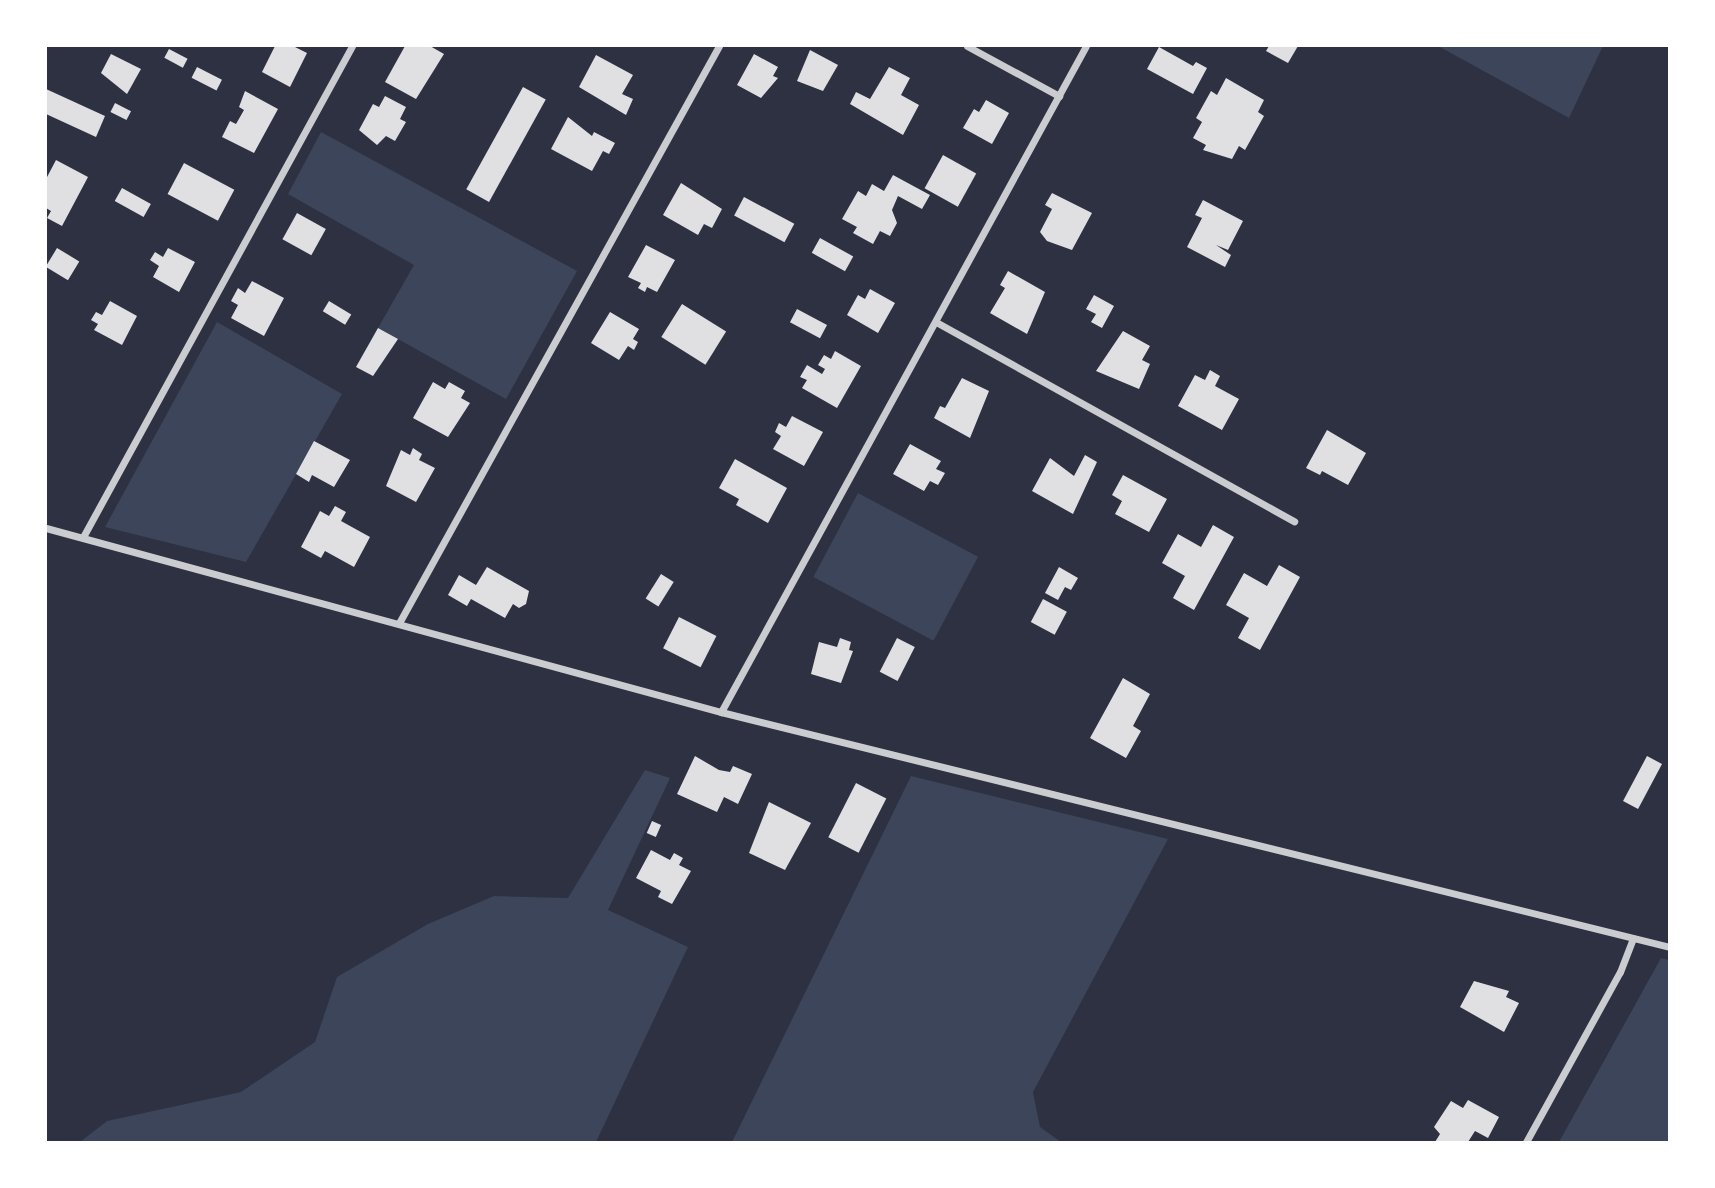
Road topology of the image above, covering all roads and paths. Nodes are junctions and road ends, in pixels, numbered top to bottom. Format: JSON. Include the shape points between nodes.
{"nodes":[{"id":1,"x":352,"y":46,"type":"edge"},
{"id":2,"x":719,"y":46,"type":"edge"},
{"id":3,"x":967,"y":46,"type":"edge"},
{"id":4,"x":1086,"y":46,"type":"edge"},
{"id":5,"x":1059,"y":96,"type":"junction"},
{"id":6,"x":936,"y":322,"type":"junction"},
{"id":7,"x":1294,"y":521,"type":"dead end"},
{"id":8,"x":46,"y":528,"type":"edge"},
{"id":9,"x":83,"y":537,"type":"junction"},
{"id":10,"x":399,"y":623,"type":"junction"},
{"id":11,"x":721,"y":712,"type":"junction"},
{"id":12,"x":1633,"y":938,"type":"junction"},
{"id":13,"x":1670,"y":947,"type":"edge"},
{"id":14,"x":1526,"y":1143,"type":"edge"}],
"edges":[{"from":1,"to":9,"type":"street"},
{"from":2,"to":10,"type":"street"},
{"from":3,"to":5,"type":"street"},
{"from":4,"to":5,"type":"street"},
{"from":5,"to":6,"type":"street"},
{"from":6,"to":7,"type":"street"},
{"from":6,"to":11,"type":"street"},
{"from":8,"to":9,"type":"street"},
{"from":9,"to":10,"type":"street"},
{"from":10,"to":11,"type":"street"},
{"from":11,"to":12,"type":"street"},
{"from":12,"to":13,"type":"street"},
{"from":12,"to":14,"type":"street","via":[[1620,972]]}]}
